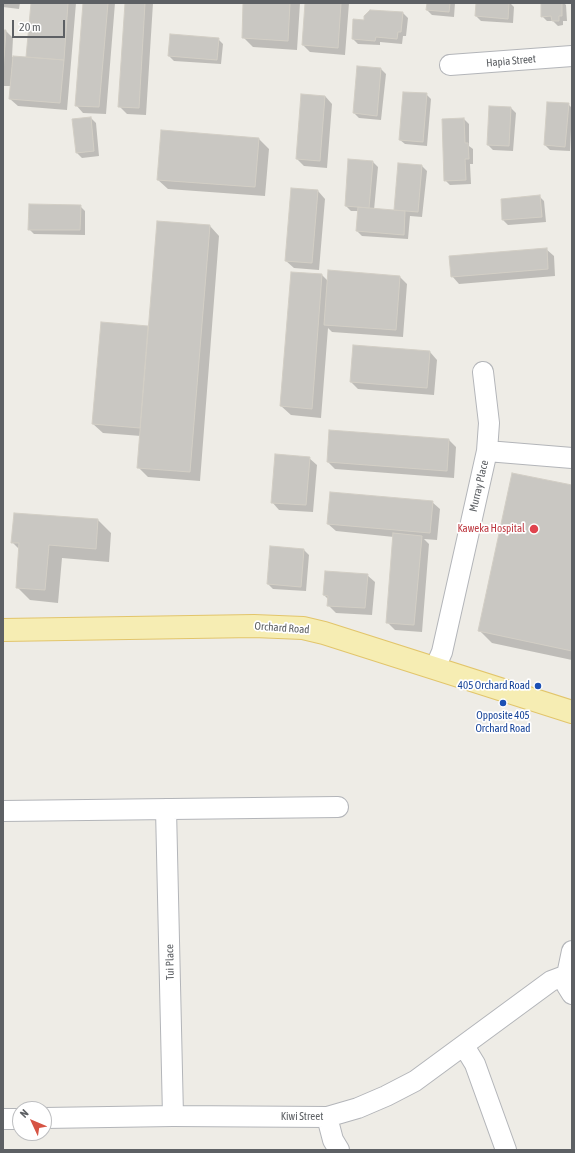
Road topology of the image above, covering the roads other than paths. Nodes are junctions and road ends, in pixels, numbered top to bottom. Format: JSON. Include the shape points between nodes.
{"nodes":[{"id":1,"x":572,"y":56,"type":"edge"},
{"id":2,"x":450,"y":65,"type":"dead end"},
{"id":3,"x":484,"y":372,"type":"dead end"},
{"id":4,"x":487,"y":451,"type":"junction"},
{"id":5,"x":572,"y":458,"type":"edge"},
{"id":6,"x":3,"y":630,"type":"edge"},
{"id":7,"x":435,"y":668,"type":"junction"},
{"id":8,"x":572,"y":712,"type":"edge"},
{"id":9,"x":338,"y":807,"type":"dead end"},
{"id":10,"x":166,"y":809,"type":"junction"},
{"id":11,"x":3,"y":811,"type":"edge"},
{"id":12,"x":572,"y":951,"type":"edge"},
{"id":13,"x":567,"y":975,"type":"junction"},
{"id":14,"x":572,"y":994,"type":"edge"},
{"id":15,"x":464,"y":1046,"type":"junction"},
{"id":16,"x":173,"y":1116,"type":"junction"},
{"id":17,"x":327,"y":1117,"type":"junction"},
{"id":18,"x":52,"y":1118,"type":"edge"},
{"id":19,"x":340,"y":1150,"type":"edge"},
{"id":20,"x":506,"y":1150,"type":"edge"}],
"edges":[{"from":1,"to":2,"type":"street","name":"Hapia Street"},
{"from":3,"to":4,"type":"street","name":"Murray Place","via":[[489,423]]},
{"from":4,"to":5,"type":"street"},
{"from":4,"to":7,"type":"street","name":"Murray Place","via":[[442,652]]},
{"from":6,"to":7,"type":"main road","name":"Orchard Road","via":[[254,626],[303,628]]},
{"from":7,"to":8,"type":"main road","name":"Orchard Road"},
{"from":9,"to":10,"type":"street"},
{"from":10,"to":11,"type":"street"},
{"from":10,"to":16,"type":"street","name":"Tui Place"},
{"from":12,"to":13,"type":"street"},
{"from":13,"to":14,"type":"street","via":[[567,986]]},
{"from":13,"to":15,"type":"street","name":"Kiwi Street","via":[[551,981]]},
{"from":15,"to":17,"type":"street","name":"Kiwi Street","via":[[415,1081],[358,1108]]},
{"from":15,"to":20,"type":"street","via":[[475,1064]]},
{"from":16,"to":17,"type":"street","name":"Kiwi Street"},
{"from":16,"to":18,"type":"street","name":"Kiwi Street"},
{"from":17,"to":19,"type":"street","via":[[333,1140]]}]}
